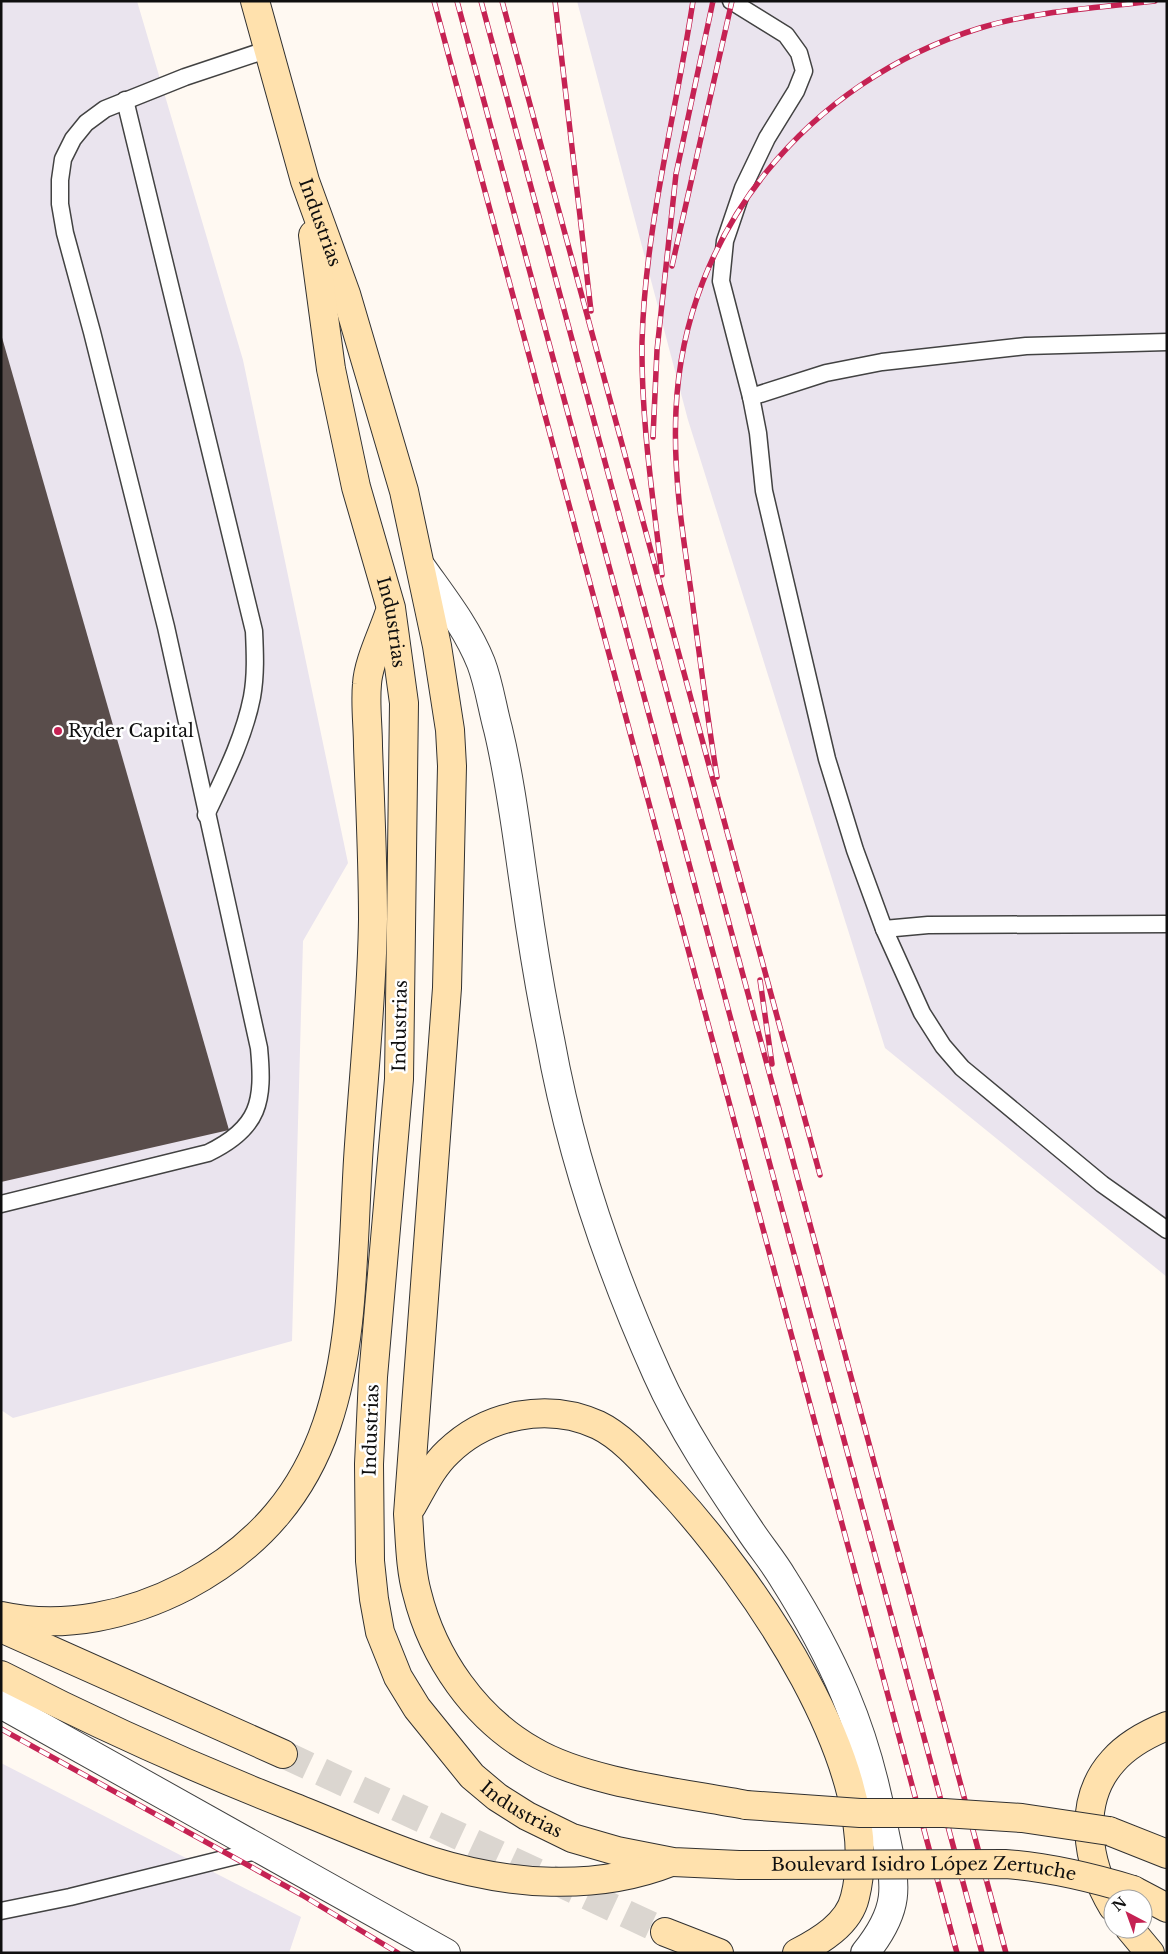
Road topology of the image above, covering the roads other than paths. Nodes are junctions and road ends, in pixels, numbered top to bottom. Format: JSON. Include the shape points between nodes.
{"nodes":[{"id":1,"x":255,"y":1,"type":"edge"},
{"id":2,"x":732,"y":1,"type":"edge"},
{"id":3,"x":269,"y":50,"type":"junction"},
{"id":4,"x":125,"y":100,"type":"junction"},
{"id":5,"x":305,"y":181,"type":"junction"},
{"id":6,"x":1167,"y":342,"type":"edge"},
{"id":7,"x":751,"y":397,"type":"junction"},
{"id":8,"x":422,"y":568,"type":"junction"},
{"id":9,"x":390,"y":608,"type":"junction"},
{"id":10,"x":206,"y":815,"type":"junction"},
{"id":11,"x":1167,"y":924,"type":"edge"},
{"id":12,"x":884,"y":930,"type":"junction"},
{"id":13,"x":1,"y":1204,"type":"edge"},
{"id":14,"x":1167,"y":1230,"type":"edge"},
{"id":15,"x":408,"y":1514,"type":"junction"},
{"id":16,"x":1,"y":1616,"type":"edge"},
{"id":17,"x":1,"y":1628,"type":"edge"},
{"id":18,"x":1,"y":1675,"type":"edge"},
{"id":19,"x":1,"y":1704,"type":"edge"},
{"id":20,"x":1167,"y":1726,"type":"edge"},
{"id":21,"x":283,"y":1754,"type":"tunnel mouth"},
{"id":22,"x":260,"y":1850,"type":"junction"},
{"id":23,"x":1167,"y":1854,"type":"edge"},
{"id":24,"x":673,"y":1862,"type":"junction"},
{"id":25,"x":1103,"y":1889,"type":"edge"},
{"id":26,"x":1106,"y":1889,"type":"edge"},
{"id":27,"x":1153,"y":1905,"type":"edge"},
{"id":28,"x":1167,"y":1908,"type":"edge"},
{"id":29,"x":1,"y":1911,"type":"edge"},
{"id":30,"x":665,"y":1932,"type":"tunnel mouth"},
{"id":31,"x":1138,"y":1939,"type":"edge"},
{"id":32,"x":446,"y":1953,"type":"edge"},
{"id":33,"x":719,"y":1953,"type":"edge"},
{"id":34,"x":797,"y":1953,"type":"edge"},
{"id":35,"x":865,"y":1953,"type":"edge"},
{"id":36,"x":1150,"y":1953,"type":"edge"}],
"edges":[{"from":1,"to":3,"type":"main road"},
{"from":2,"to":7,"type":"lane","via":[[786,35],[799,52],[804,71],[743,188],[724,242],[721,281]]},
{"from":3,"to":4,"type":"lane"},
{"from":3,"to":5,"type":"main road"},
{"from":4,"to":10,"type":"lane","via":[[254,631],[256,665],[248,717]]},
{"from":4,"to":10,"type":"lane","via":[[105,109],[73,139],[64,159],[60,204],[166,627]]},
{"from":5,"to":8,"type":"main road","name":"Industrias","via":[[346,294],[404,491]]},
{"from":5,"to":9,"type":"main road","name":"Industrias","via":[[331,369],[356,487]]},
{"from":6,"to":7,"type":"lane","via":[[1026,346],[882,362],[826,373]]},
{"from":7,"to":12,"type":"lane","via":[[764,491],[827,759]]},
{"from":8,"to":15,"type":"main road","name":"Industrias","via":[[450,730],[452,802],[447,988]]},
{"from":8,"to":35,"type":"street","via":[[462,623],[482,665],[511,788],[528,913],[561,1094],[586,1196],[609,1260],[662,1387],[808,1619],[844,1687],[862,1735],[875,1781],[895,1888],[892,1909],[879,1936]]},
{"from":9,"to":16,"type":"main road","via":[[367,682],[372,930],[348,1321],[333,1409],[324,1434],[301,1483],[276,1517],[230,1560],[203,1576],[167,1596],[130,1610],[74,1621]]},
{"from":9,"to":24,"type":"main road","name":"Industrias","via":[[404,702],[404,762],[399,1079],[373,1377],[369,1464],[370,1561],[380,1632],[398,1677],[417,1708],[472,1776],[497,1798],[572,1838],[617,1852]]},
{"from":10,"to":13,"type":"lane","via":[[259,1048],[261,1098],[253,1119],[228,1143],[208,1153]]},
{"from":11,"to":12,"type":"lane","via":[[928,925]]},
{"from":12,"to":14,"type":"lane","via":[[922,1013],[962,1068],[1102,1184]]},
{"from":15,"to":23,"type":"main road","name":"Industrias","bridge":true,"via":[[416,1592],[437,1650],[476,1704],[533,1751],[561,1764],[597,1775],[746,1806],[1022,1818],[1109,1831]]},
{"from":15,"to":34,"type":"main road","via":[[431,1473],[464,1439],[482,1427],[506,1418],[540,1412],[600,1426],[642,1461],[692,1514],[772,1623],[816,1699],[846,1772],[859,1853],[855,1899],[827,1936]]},
{"from":17,"to":21,"type":"main road"},
{"from":18,"to":24,"type":"main road","via":[[67,1709],[239,1786],[431,1861],[527,1880],[576,1882],[607,1881]]},
{"from":19,"to":22,"type":"street"},
{"from":20,"to":25,"type":"main road","via":[[1130,1746],[1112,1761],[1096,1786],[1090,1808],[1093,1864]]},
{"from":22,"to":29,"type":"lane"},
{"from":22,"to":32,"type":"street"},
{"from":24,"to":26,"type":"main road","name":"Boulevard Isidro López Zertuche","bridge":true,"via":[[1038,1866],[1081,1874]]},
{"from":27,"to":28,"type":"main road","name":"Boulevard Isidro López Zertuche"},
{"from":30,"to":33,"type":"main road"},
{"from":31,"to":36,"type":"main road"}]}
